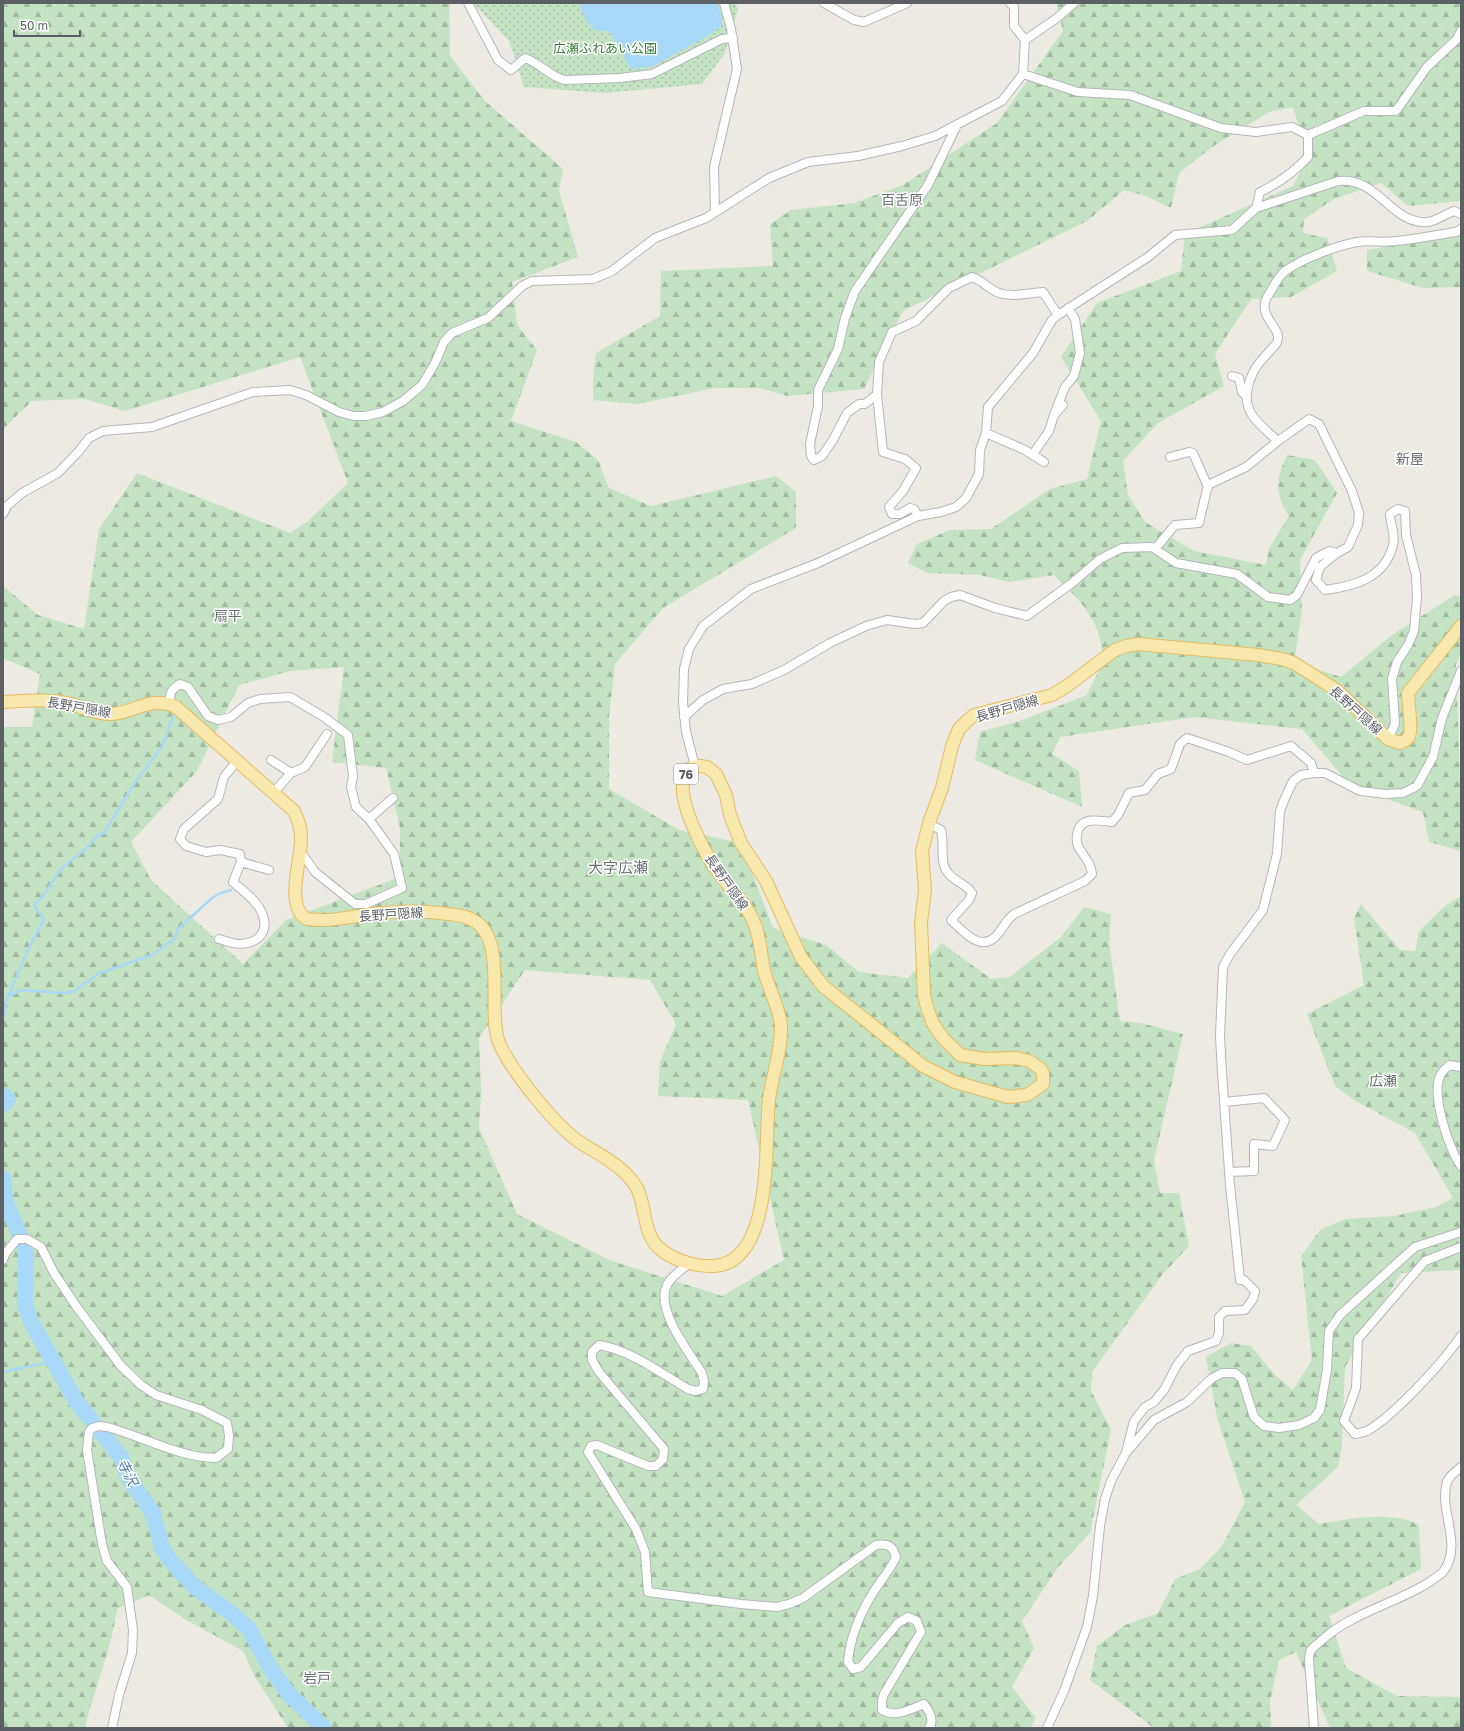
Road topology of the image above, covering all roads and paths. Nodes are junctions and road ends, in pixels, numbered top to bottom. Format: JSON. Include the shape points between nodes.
{"nodes":[{"id":1,"x":468,"y":3,"type":"edge"},
{"id":2,"x":724,"y":3,"type":"edge"},
{"id":3,"x":824,"y":3,"type":"edge"},
{"id":4,"x":906,"y":3,"type":"edge"},
{"id":5,"x":1010,"y":3,"type":"edge"},
{"id":6,"x":1074,"y":3,"type":"edge"},
{"id":7,"x":1461,"y":31,"type":"edge"},
{"id":8,"x":733,"y":38,"type":"junction"},
{"id":9,"x":1025,"y":40,"type":"junction"},
{"id":10,"x":1023,"y":74,"type":"junction"},
{"id":11,"x":957,"y":125,"type":"junction"},
{"id":12,"x":1308,"y":135,"type":"junction"},
{"id":13,"x":1256,"y":208,"type":"junction"},
{"id":14,"x":716,"y":211,"type":"junction"},
{"id":15,"x":1461,"y":214,"type":"edge"},
{"id":16,"x":1461,"y":229,"type":"edge"},
{"id":17,"x":1068,"y":308,"type":"junction"},
{"id":18,"x":1058,"y":315,"type":"junction"},
{"id":19,"x":1232,"y":376,"type":"dead end"},
{"id":20,"x":877,"y":394,"type":"junction"},
{"id":21,"x":1246,"y":396,"type":"junction"},
{"id":22,"x":1063,"y":405,"type":"dead end"},
{"id":23,"x":1054,"y":415,"type":"junction"},
{"id":24,"x":986,"y":433,"type":"junction"},
{"id":25,"x":1278,"y":440,"type":"junction"},
{"id":26,"x":1033,"y":454,"type":"junction"},
{"id":27,"x":1170,"y":456,"type":"dead end"},
{"id":28,"x":1044,"y":462,"type":"dead end"},
{"id":29,"x":1208,"y":487,"type":"junction"},
{"id":30,"x":3,"y":514,"type":"edge"},
{"id":31,"x":918,"y":516,"type":"junction"},
{"id":32,"x":1155,"y":549,"type":"junction"},
{"id":33,"x":1337,"y":553,"type":"junction"},
{"id":34,"x":1461,"y":626,"type":"edge"},
{"id":35,"x":1461,"y":671,"type":"edge"},
{"id":36,"x":3,"y":702,"type":"edge"},
{"id":37,"x":168,"y":703,"type":"junction"},
{"id":38,"x":684,"y":717,"type":"junction"},
{"id":39,"x":327,"y":734,"type":"dead end"},
{"id":40,"x":1388,"y":739,"type":"junction"},
{"id":41,"x":271,"y":760,"type":"dead end"},
{"id":42,"x":237,"y":761,"type":"junction"},
{"id":43,"x":695,"y":766,"type":"junction"},
{"id":44,"x":291,"y":773,"type":"junction"},
{"id":45,"x":1314,"y":773,"type":"junction"},
{"id":46,"x":274,"y":792,"type":"junction"},
{"id":47,"x":393,"y":798,"type":"dead end"},
{"id":48,"x":369,"y":819,"type":"junction"},
{"id":49,"x":929,"y":824,"type":"junction"},
{"id":50,"x":301,"y":852,"type":"junction"},
{"id":51,"x":242,"y":862,"type":"junction"},
{"id":52,"x":269,"y":870,"type":"dead end"},
{"id":53,"x":220,"y":939,"type":"dead end"},
{"id":54,"x":1461,"y":1067,"type":"edge"},
{"id":55,"x":1224,"y":1102,"type":"junction"},
{"id":56,"x":1461,"y":1166,"type":"edge"},
{"id":57,"x":1229,"y":1172,"type":"junction"},
{"id":58,"x":1461,"y":1232,"type":"edge"},
{"id":59,"x":1461,"y":1247,"type":"edge"},
{"id":60,"x":3,"y":1260,"type":"edge"},
{"id":61,"x":690,"y":1262,"type":"junction"},
{"id":62,"x":1461,"y":1336,"type":"edge"},
{"id":63,"x":1126,"y":1453,"type":"junction"},
{"id":64,"x":1461,"y":1467,"type":"edge"},
{"id":65,"x":112,"y":1728,"type":"edge"},
{"id":66,"x":929,"y":1728,"type":"edge"},
{"id":67,"x":1047,"y":1728,"type":"edge"},
{"id":68,"x":1314,"y":1728,"type":"edge"}],
"edges":[{"from":1,"to":8,"type":"street","via":[[498,60],[511,70],[525,58],[532,60],[557,78],[565,80],[652,74],[722,39]]},
{"from":2,"to":8,"type":"street"},
{"from":3,"to":4,"type":"street","via":[[854,20],[864,22]]},
{"from":5,"to":9,"type":"street","via":[[1014,7],[1014,26]]},
{"from":6,"to":9,"type":"street"},
{"from":7,"to":12,"type":"street","via":[[1457,39],[1428,67],[1396,111],[1364,112]]},
{"from":8,"to":14,"type":"street","via":[[738,69],[714,167]]},
{"from":9,"to":10,"type":"street"},
{"from":10,"to":11,"type":"street","via":[[1002,101]]},
{"from":10,"to":12,"type":"street","via":[[1078,92],[1130,95],[1220,128],[1256,132],[1292,127]]},
{"from":11,"to":14,"type":"street","via":[[935,136],[902,146],[858,156],[808,162],[769,178]]},
{"from":11,"to":20,"type":"street","via":[[928,185],[855,292],[845,318],[838,349],[818,390],[818,406],[810,444],[814,460],[822,456],[846,414]]},
{"from":12,"to":13,"type":"street","via":[[1308,156],[1297,169],[1260,192]]},
{"from":13,"to":15,"type":"street","via":[[1332,183],[1349,180],[1377,192],[1396,212],[1415,221],[1429,222],[1454,211]]},
{"from":13,"to":17,"type":"street","via":[[1232,230],[1175,235],[1148,257]]},
{"from":14,"to":30,"type":"street","via":[[706,218],[655,238],[612,271],[593,279],[532,281],[522,286],[488,318],[452,333],[444,342],[435,364],[422,385],[404,401],[383,412],[353,416],[290,390],[268,390],[253,392],[152,427],[103,431],[89,438],[58,473],[22,493]]},
{"from":16,"to":21,"type":"street","via":[[1394,242],[1357,242],[1306,260],[1284,273],[1266,299],[1263,308],[1278,333],[1277,342],[1259,363],[1251,377]]},
{"from":17,"to":18,"type":"street"},
{"from":17,"to":23,"type":"street","via":[[1075,319],[1080,353],[1074,376],[1064,387]]},
{"from":18,"to":20,"type":"street","via":[[1043,292],[1004,294],[993,291],[972,277],[949,288],[916,321],[892,332],[879,362]]},
{"from":18,"to":24,"type":"street","via":[[1052,320],[1030,357],[988,407]]},
{"from":19,"to":21,"type":"street","via":[[1240,378],[1242,392]]},
{"from":20,"to":31,"type":"street","via":[[883,452],[905,459],[916,468],[903,491],[889,507],[890,512],[896,515],[910,508],[914,509]]},
{"from":21,"to":25,"type":"street","via":[[1246,405],[1255,420]]},
{"from":22,"to":23,"type":"street"},
{"from":23,"to":26,"type":"street","via":[[1049,431]]},
{"from":24,"to":26,"type":"street"},
{"from":24,"to":31,"type":"street","via":[[980,450],[979,474],[966,498],[956,506],[941,512]]},
{"from":25,"to":29,"type":"street","via":[[1246,467]]},
{"from":25,"to":33,"type":"street","via":[[1309,419],[1319,424],[1352,491],[1359,513],[1358,525],[1348,547]]},
{"from":26,"to":28,"type":"street"},
{"from":27,"to":29,"type":"street","via":[[1193,453]]},
{"from":29,"to":32,"type":"street","via":[[1199,523],[1175,525]]},
{"from":31,"to":38,"type":"street","via":[[818,563],[751,589],[703,626],[688,649],[684,669]]},
{"from":32,"to":33,"type":"street","via":[[1176,563],[1237,574],[1268,597],[1290,600],[1297,595],[1316,558],[1329,551]]},
{"from":32,"to":38,"type":"street","via":[[1122,548],[1100,559],[1027,616],[960,595],[944,601],[923,623],[887,620],[866,626],[830,643],[784,670],[752,684],[723,689],[703,700]]},
{"from":33,"to":40,"type":"street","via":[[1320,567],[1316,580],[1325,590],[1370,578],[1384,564],[1394,545],[1390,514],[1398,509],[1404,511],[1406,535],[1416,575],[1417,597],[1414,631],[1397,662],[1392,679],[1395,724]]},
{"from":34,"to":40,"type":"main road","name":"長野戸隠線","via":[[1408,693],[1411,732],[1408,739],[1400,743]]},
{"from":35,"to":45,"type":"street","via":[[1442,718],[1433,757],[1417,786],[1403,793],[1360,791],[1324,773]]},
{"from":36,"to":37,"type":"main road","name":"長野戸隠線","via":[[62,702],[110,714],[129,711],[149,703]]},
{"from":37,"to":42,"type":"main road","name":"長野戸隠線","number":"76","via":[[183,712]]},
{"from":37,"to":48,"type":"street","via":[[172,688],[180,684],[188,687],[208,716],[218,720],[231,717],[248,703],[260,699],[290,697],[348,735],[356,807]]},
{"from":38,"to":43,"type":"street","via":[[688,744]]},
{"from":39,"to":44,"type":"street","via":[[305,767]]},
{"from":40,"to":49,"type":"main road","name":"長野戸隠線","number":"76","via":[[1338,691],[1294,663],[1282,659],[1159,645],[1126,646],[1115,650],[1052,695],[974,715],[958,729]]},
{"from":41,"to":44,"type":"street"},
{"from":42,"to":46,"type":"main road","name":"長野戸隠線","number":"76"},
{"from":42,"to":51,"type":"street","via":[[224,777],[218,799],[184,829],[180,839],[186,846],[206,852],[220,850],[240,854]]},
{"from":43,"to":49,"type":"main road","name":"長野戸隠線","number":"76","via":[[707,767],[716,774],[726,795],[741,844],[768,886],[801,957],[823,986],[923,1066],[937,1074],[1002,1097],[1017,1098],[1027,1095],[1043,1084],[1041,1069],[1030,1060],[984,1059],[960,1055],[933,1024],[926,1007],[922,955],[925,890],[922,851]]},
{"from":43,"to":61,"type":"main road","name":"長野戸隠線","number":"76","via":[[687,772],[683,783],[689,814],[697,836],[713,865],[741,898],[752,918],[760,942],[766,976],[779,1015],[781,1032],[768,1105],[767,1170],[762,1203],[751,1236],[738,1257],[728,1262],[714,1266]]},
{"from":44,"to":46,"type":"street"},
{"from":45,"to":49,"type":"street","via":[[1311,763],[1291,746],[1247,760],[1187,738],[1180,744],[1171,769],[1158,774],[1145,790],[1129,793],[1112,822],[1087,820],[1081,824],[1077,832],[1077,844],[1092,866],[1092,874],[1085,881],[1014,914],[995,937],[985,943],[976,942],[950,920],[969,900],[972,893],[944,867],[941,830]]},
{"from":45,"to":55,"type":"street","via":[[1301,775],[1294,781],[1285,798],[1280,811],[1277,854],[1263,910],[1223,967],[1220,1036]]},
{"from":46,"to":50,"type":"main road","name":"長野戸隠線","number":"76","via":[[290,806],[296,816],[301,832]]},
{"from":47,"to":48,"type":"street"},
{"from":48,"to":50,"type":"street","via":[[394,854],[402,888],[366,904],[355,904],[315,872]]},
{"from":50,"to":61,"type":"main road","name":"長野戸隠線","number":"76","via":[[295,898],[299,911],[307,919],[419,911],[459,915],[474,920],[481,926],[488,937],[493,954],[494,1024],[499,1042],[508,1059],[561,1127],[613,1163],[633,1182],[650,1233],[658,1247],[674,1258]]},
{"from":51,"to":52,"type":"street"},
{"from":51,"to":53,"type":"street","via":[[233,882],[260,909],[266,924],[264,933],[254,941],[240,944]]},
{"from":54,"to":56,"type":"street","via":[[1449,1065],[1440,1074],[1438,1092],[1444,1128]]},
{"from":55,"to":57,"type":"street"},
{"from":55,"to":57,"type":"street","via":[[1264,1098],[1285,1120],[1273,1146],[1254,1144],[1254,1171]]},
{"from":57,"to":63,"type":"street","via":[[1240,1280],[1244,1280],[1255,1291],[1253,1299],[1244,1310],[1225,1311],[1218,1317],[1219,1334],[1216,1341],[1188,1351],[1177,1365],[1164,1390],[1154,1402],[1144,1407],[1134,1421]]},
{"from":58,"to":63,"type":"street","via":[[1415,1246],[1340,1315],[1329,1331],[1327,1370],[1320,1410],[1314,1418],[1299,1425],[1279,1428],[1264,1426],[1254,1417],[1242,1379],[1235,1373],[1222,1374],[1212,1379],[1188,1402],[1154,1420]]},
{"from":59,"to":62,"type":"street","via":[[1424,1261],[1358,1339],[1356,1388],[1344,1421],[1355,1434],[1367,1431],[1397,1407]]},
{"from":60,"to":65,"type":"street","via":[[17,1239],[35,1242],[46,1254],[54,1273],[76,1306],[121,1366],[156,1395],[202,1410],[227,1423],[229,1429],[228,1449],[216,1458],[200,1458],[175,1451],[107,1427],[99,1426],[89,1432],[87,1450],[102,1544],[108,1561],[127,1587],[133,1630],[132,1653]]},
{"from":61,"to":66,"type":"street","via":[[677,1272],[667,1286],[664,1300],[671,1321],[702,1373],[703,1389],[688,1390],[613,1347],[599,1345],[592,1352],[592,1360],[599,1372],[664,1449],[663,1459],[656,1466],[648,1466],[597,1445],[591,1446],[588,1452],[636,1529],[645,1552],[648,1592],[777,1607],[803,1598],[876,1545],[889,1545],[894,1549],[896,1557],[870,1596],[860,1617],[849,1647],[848,1662],[853,1669],[861,1667],[898,1623],[908,1617],[917,1621],[921,1632],[884,1694],[882,1710],[889,1714],[898,1713],[924,1704],[930,1712],[932,1724]]},
{"from":63,"to":67,"type":"street","via":[[1111,1481],[1105,1499],[1087,1627],[1064,1691]]},
{"from":64,"to":68,"type":"street","via":[[1446,1483],[1447,1504],[1456,1539],[1455,1551],[1447,1568],[1421,1586],[1374,1608],[1329,1634],[1311,1650],[1309,1659]]}]}
